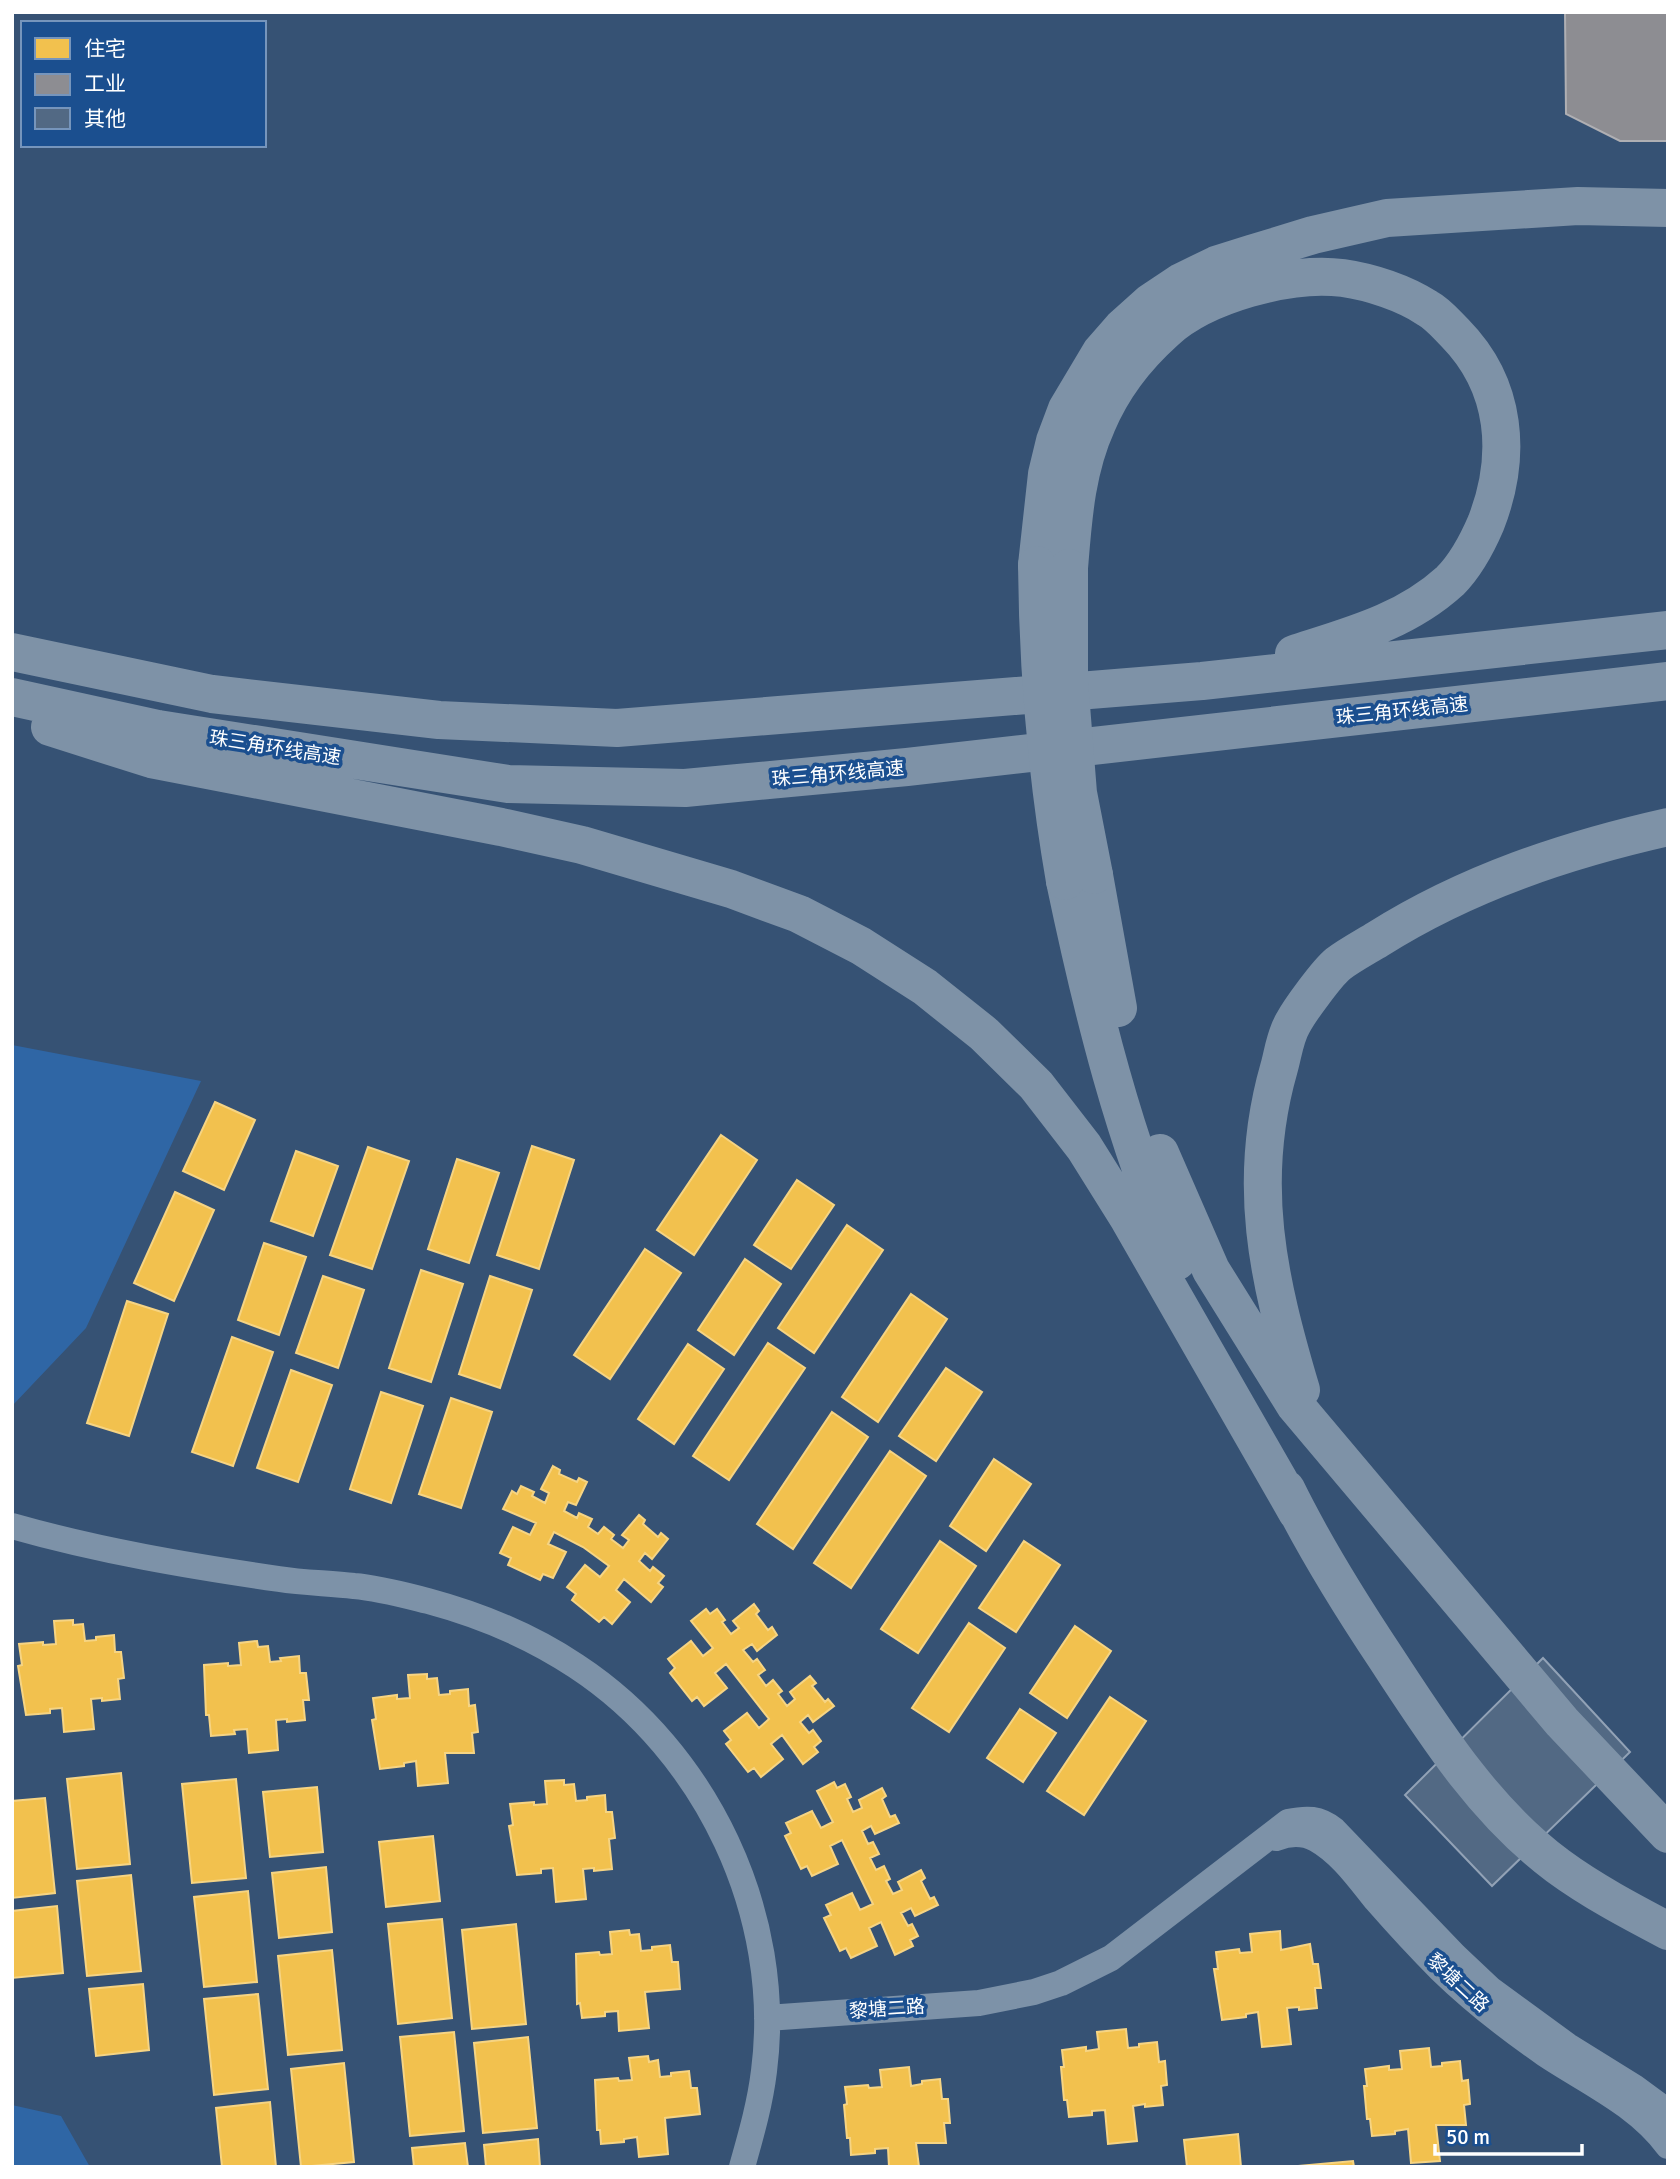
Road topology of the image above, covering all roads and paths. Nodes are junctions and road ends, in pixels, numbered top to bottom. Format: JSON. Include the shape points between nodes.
{"nodes":[{"id":1,"x":1668,"y":208,"type":"edge"},
{"id":2,"x":1053,"y":567,"type":"junction"},
{"id":3,"x":1668,"y":630,"type":"edge"},
{"id":4,"x":12,"y":652,"type":"edge"},
{"id":5,"x":1202,"y":681,"type":"junction"},
{"id":6,"x":1668,"y":681,"type":"edge"},
{"id":7,"x":12,"y":696,"type":"edge"},
{"id":8,"x":12,"y":713,"type":"edge"},
{"id":9,"x":1668,"y":827,"type":"edge"},
{"id":10,"x":1080,"y":878,"type":"junction"},
{"id":11,"x":1310,"y":1423,"type":"junction"},
{"id":12,"x":1297,"y":1512,"type":"junction"},
{"id":13,"x":12,"y":1526,"type":"edge"},
{"id":14,"x":1668,"y":1834,"type":"edge"},
{"id":15,"x":1254,"y":1847,"type":"junction"},
{"id":16,"x":1668,"y":1931,"type":"edge"},
{"id":17,"x":767,"y":2018,"type":"junction"},
{"id":18,"x":1668,"y":2112,"type":"edge"},
{"id":19,"x":1668,"y":2146,"type":"edge"},
{"id":20,"x":741,"y":2167,"type":"edge"}],
"edges":[{"from":1,"to":2,"type":"highway","via":[[1578,206],[1387,218],[1251,254],[1181,282],[1151,302],[1108,344],[1067,409],[1047,474]]},
{"from":2,"to":5,"type":"highway","via":[[1096,424],[1125,373],[1167,329],[1215,299],[1285,279],[1342,278],[1380,286],[1438,316],[1472,350],[1496,397],[1503,449],[1496,496],[1477,545],[1451,579],[1414,609],[1366,632]]},
{"from":2,"to":10,"type":"highway","bridge":true,"via":[[1079,793]]},
{"from":3,"to":5,"type":"highway"},
{"from":4,"to":5,"type":"highway","via":[[212,694],[439,720],[617,728]]},
{"from":6,"to":7,"type":"highway","name":"珠三角环线高速","via":[[685,788],[508,784],[158,729]]},
{"from":8,"to":12,"type":"highway","via":[[150,759],[595,849],[731,889],[799,914],[861,946],[925,987],[984,1034],[1036,1086],[1084,1147]]},
{"from":9,"to":11,"type":"highway","via":[[1601,842],[1500,876],[1408,920],[1336,965],[1292,1024],[1271,1097],[1262,1163],[1264,1238],[1283,1330]]},
{"from":10,"to":11,"type":"highway","via":[[1152,1136],[1211,1270]]},
{"from":10,"to":12,"type":"highway","via":[[1106,1055],[1158,1217]]},
{"from":11,"to":14,"type":"highway","via":[[1562,1722]]},
{"from":12,"to":16,"type":"highway","via":[[1418,1708],[1488,1800],[1557,1865]]},
{"from":13,"to":17,"type":"street","via":[[184,1565],[358,1586],[429,1601],[499,1625],[577,1666],[656,1734],[715,1818],[753,1915]]},
{"from":15,"to":17,"type":"street","name":"黎塘二路","via":[[1111,1958],[1034,1992],[979,2003]]},
{"from":15,"to":18,"type":"street","name":"黎塘二路","via":[[1288,1822],[1324,1822],[1490,1989]]},
{"from":15,"to":19,"type":"street","name":"黎塘二路","via":[[1287,1834],[1316,1839],[1340,1858],[1398,1925],[1484,2009],[1640,2115]]},
{"from":17,"to":20,"type":"street","via":[[756,2120]]}]}
